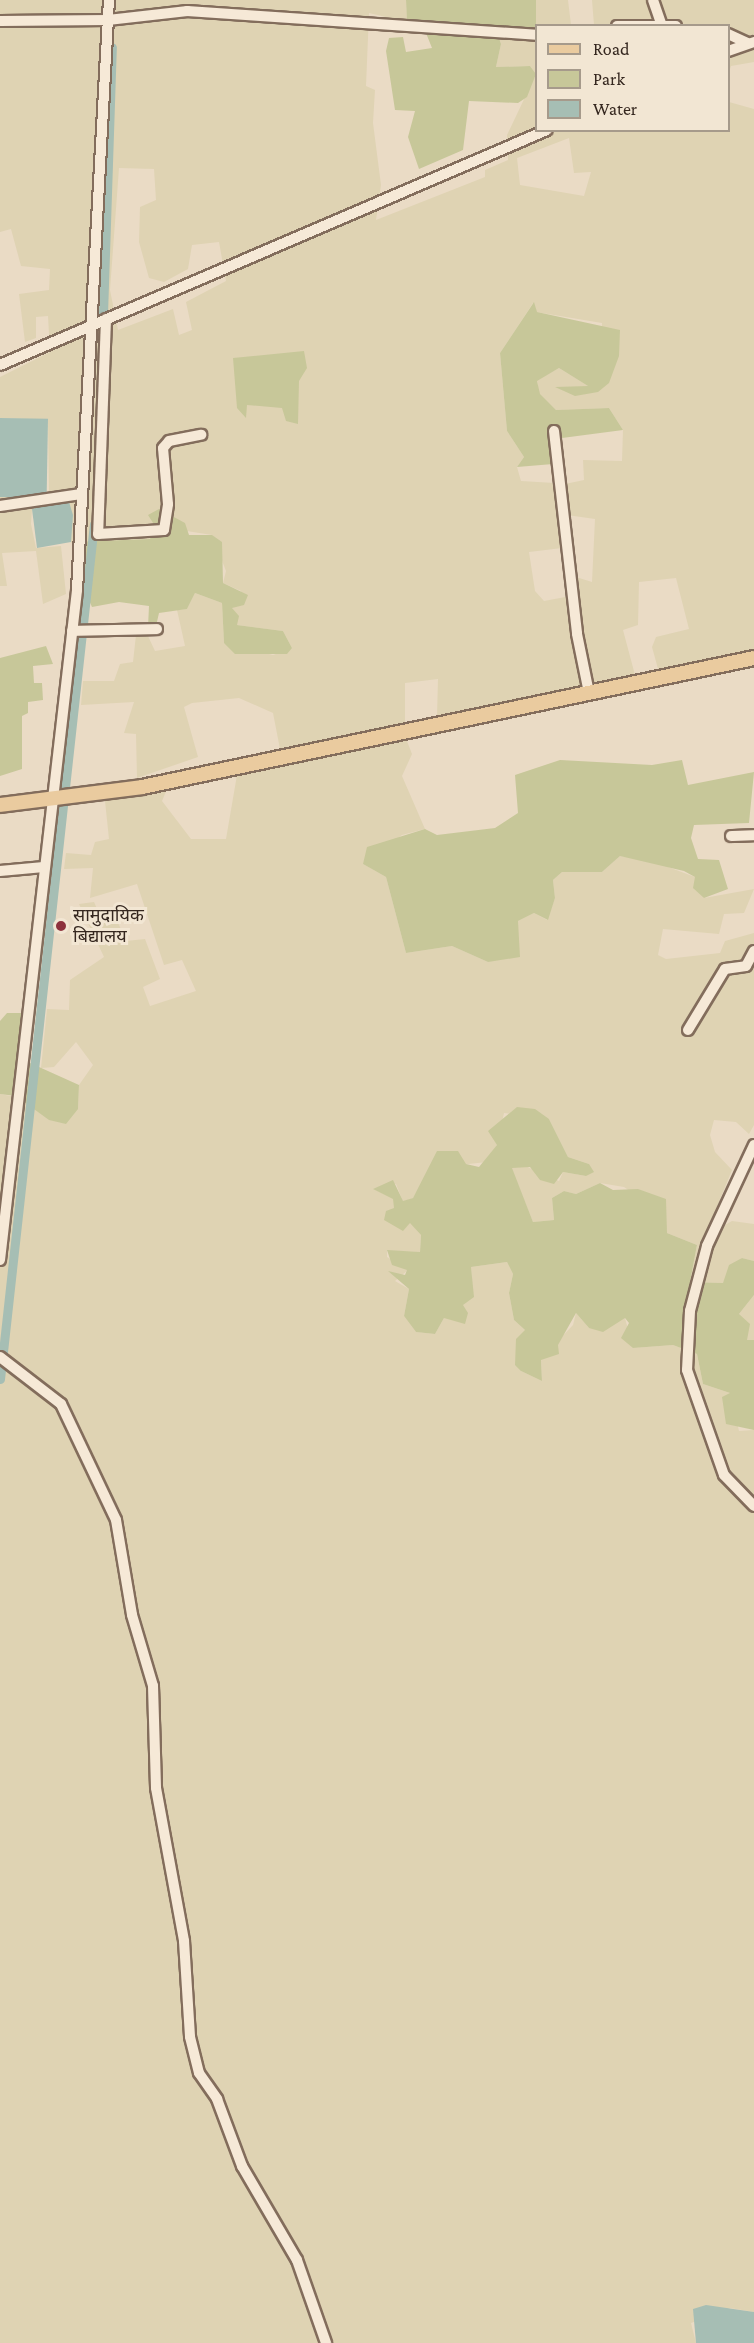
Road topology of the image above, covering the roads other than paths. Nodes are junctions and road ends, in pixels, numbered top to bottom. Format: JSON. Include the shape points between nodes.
{"nodes":[{"id":1,"x":109,"y":0,"type":"edge"},
{"id":2,"x":653,"y":0,"type":"edge"},
{"id":3,"x":108,"y":20,"type":"junction"},
{"id":4,"x":0,"y":21,"type":"edge"},
{"id":5,"x":661,"y":23,"type":"junction"},
{"id":6,"x":647,"y":24,"type":"edge"},
{"id":7,"x":666,"y":24,"type":"edge"},
{"id":8,"x":730,"y":34,"type":"edge"},
{"id":9,"x":535,"y":35,"type":"edge"},
{"id":10,"x":750,"y":42,"type":"edge"},
{"id":11,"x":730,"y":51,"type":"edge"},
{"id":12,"x":543,"y":132,"type":"edge"},
{"id":13,"x":106,"y":319,"type":"junction"},
{"id":14,"x":91,"y":328,"type":"junction"},
{"id":15,"x":0,"y":365,"type":"edge"},
{"id":16,"x":554,"y":431,"type":"dead end"},
{"id":17,"x":201,"y":435,"type":"dead end"},
{"id":18,"x":81,"y":494,"type":"junction"},
{"id":19,"x":0,"y":506,"type":"edge"},
{"id":20,"x":157,"y":629,"type":"dead end"},
{"id":21,"x":81,"y":631,"type":"junction"},
{"id":22,"x":754,"y":658,"type":"edge"},
{"id":23,"x":589,"y":693,"type":"junction"},
{"id":24,"x":60,"y":796,"type":"junction"},
{"id":25,"x":0,"y":805,"type":"edge"},
{"id":26,"x":754,"y":835,"type":"edge"},
{"id":27,"x":731,"y":836,"type":"dead end"},
{"id":28,"x":44,"y":867,"type":"junction"},
{"id":29,"x":0,"y":871,"type":"edge"},
{"id":30,"x":754,"y":951,"type":"edge"},
{"id":31,"x":688,"y":1030,"type":"dead end"},
{"id":32,"x":754,"y":1145,"type":"edge"},
{"id":33,"x":0,"y":1260,"type":"edge"},
{"id":34,"x":4,"y":1359,"type":"edge"},
{"id":35,"x":754,"y":1506,"type":"edge"},
{"id":36,"x":326,"y":2343,"type":"edge"}],
"edges":[{"from":1,"to":3,"type":"street"},
{"from":2,"to":5,"type":"street"},
{"from":3,"to":4,"type":"street"},
{"from":3,"to":9,"type":"street","via":[[187,11]]},
{"from":3,"to":14,"type":"street"},
{"from":5,"to":6,"type":"street"},
{"from":5,"to":7,"type":"street"},
{"from":8,"to":10,"type":"street"},
{"from":10,"to":11,"type":"street"},
{"from":12,"to":13,"type":"street"},
{"from":13,"to":14,"type":"street"},
{"from":13,"to":17,"type":"street","via":[[98,534],[104,538],[164,530],[168,504],[163,448],[169,441]]},
{"from":14,"to":15,"type":"street"},
{"from":14,"to":18,"type":"street"},
{"from":16,"to":23,"type":"street","via":[[577,634]]},
{"from":18,"to":19,"type":"street"},
{"from":18,"to":21,"type":"street"},
{"from":20,"to":21,"type":"street"},
{"from":21,"to":24,"type":"street"},
{"from":22,"to":23,"type":"main road"},
{"from":23,"to":24,"type":"main road","via":[[142,787]]},
{"from":24,"to":25,"type":"main road"},
{"from":24,"to":28,"type":"street"},
{"from":26,"to":27,"type":"street"},
{"from":28,"to":29,"type":"street"},
{"from":28,"to":33,"type":"street"},
{"from":30,"to":31,"type":"street","via":[[746,966],[725,969]]},
{"from":32,"to":35,"type":"street","via":[[707,1245],[690,1311],[687,1370],[724,1475]]},
{"from":34,"to":36,"type":"street","via":[[61,1404],[116,1520],[132,1615],[153,1686],[156,1788],[184,1941],[190,2037],[199,2073],[217,2099],[242,2166],[297,2260]]}]}
